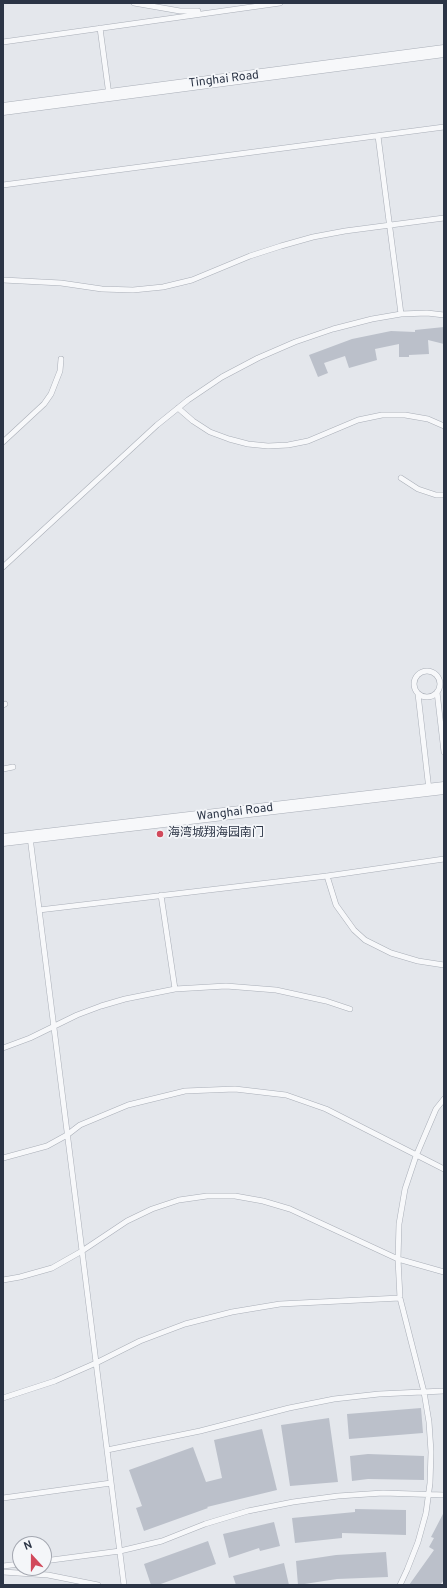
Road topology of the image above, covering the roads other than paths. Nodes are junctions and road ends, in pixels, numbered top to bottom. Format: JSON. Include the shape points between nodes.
{"nodes":[{"id":1,"x":134,"y":3,"type":"edge"},
{"id":2,"x":280,"y":3,"type":"edge"},
{"id":3,"x":216,"y":12,"type":"junction"},
{"id":4,"x":100,"y":28,"type":"junction"},
{"id":5,"x":3,"y":42,"type":"edge"},
{"id":6,"x":444,"y":51,"type":"edge"},
{"id":7,"x":109,"y":95,"type":"junction"},
{"id":8,"x":3,"y":109,"type":"edge"},
{"id":9,"x":444,"y":127,"type":"edge"},
{"id":10,"x":378,"y":136,"type":"junction"},
{"id":11,"x":3,"y":185,"type":"edge"},
{"id":12,"x":444,"y":218,"type":"edge"},
{"id":13,"x":389,"y":225,"type":"junction"},
{"id":14,"x":3,"y":280,"type":"edge"},
{"id":15,"x":401,"y":314,"type":"junction"},
{"id":16,"x":444,"y":315,"type":"edge"},
{"id":17,"x":61,"y":359,"type":"dead end"},
{"id":18,"x":178,"y":408,"type":"junction"},
{"id":19,"x":444,"y":426,"type":"edge"},
{"id":20,"x":3,"y":442,"type":"edge"},
{"id":21,"x":401,"y":478,"type":"dead end"},
{"id":22,"x":444,"y":495,"type":"edge"},
{"id":23,"x":3,"y":567,"type":"edge"},
{"id":24,"x":442,"y":684,"type":"edge"},
{"id":25,"x":437,"y":692,"type":"junction"},
{"id":26,"x":418,"y":694,"type":"junction"},
{"id":27,"x":444,"y":752,"type":"edge"},
{"id":28,"x":13,"y":768,"type":"dead end"},
{"id":29,"x":3,"y":769,"type":"edge"},
{"id":30,"x":444,"y":788,"type":"edge"},
{"id":31,"x":429,"y":790,"type":"junction"},
{"id":32,"x":30,"y":837,"type":"junction"},
{"id":33,"x":3,"y":840,"type":"edge"},
{"id":34,"x":444,"y":859,"type":"edge"},
{"id":35,"x":328,"y":876,"type":"junction"},
{"id":36,"x":161,"y":895,"type":"junction"},
{"id":37,"x":39,"y":910,"type":"junction"},
{"id":38,"x":444,"y":965,"type":"edge"},
{"id":39,"x":175,"y":989,"type":"junction"},
{"id":40,"x":350,"y":1009,"type":"dead end"},
{"id":41,"x":54,"y":1026,"type":"junction"},
{"id":42,"x":3,"y":1048,"type":"edge"},
{"id":43,"x":444,"y":1099,"type":"edge"},
{"id":44,"x":67,"y":1135,"type":"junction"},
{"id":45,"x":416,"y":1156,"type":"junction"},
{"id":46,"x":3,"y":1158,"type":"edge"},
{"id":47,"x":444,"y":1169,"type":"edge"},
{"id":48,"x":82,"y":1251,"type":"junction"},
{"id":49,"x":398,"y":1259,"type":"junction"},
{"id":50,"x":444,"y":1272,"type":"edge"},
{"id":51,"x":3,"y":1280,"type":"edge"},
{"id":52,"x":400,"y":1298,"type":"junction"},
{"id":53,"x":96,"y":1363,"type":"junction"},
{"id":54,"x":444,"y":1391,"type":"edge"},
{"id":55,"x":424,"y":1392,"type":"junction"},
{"id":56,"x":3,"y":1398,"type":"edge"},
{"id":57,"x":107,"y":1450,"type":"junction"},
{"id":58,"x":111,"y":1484,"type":"junction"},
{"id":59,"x":429,"y":1494,"type":"junction"},
{"id":60,"x":444,"y":1495,"type":"edge"},
{"id":61,"x":3,"y":1498,"type":"edge"},
{"id":62,"x":120,"y":1551,"type":"junction"},
{"id":63,"x":52,"y":1560,"type":"edge"},
{"id":64,"x":3,"y":1572,"type":"edge"},
{"id":65,"x":98,"y":1585,"type":"edge"},
{"id":66,"x":124,"y":1585,"type":"edge"},
{"id":67,"x":400,"y":1585,"type":"edge"}],
"edges":[{"from":1,"to":3,"type":"lane","via":[[180,11]]},
{"from":2,"to":3,"type":"lane"},
{"from":3,"to":4,"type":"lane"},
{"from":4,"to":5,"type":"lane"},
{"from":4,"to":7,"type":"lane"},
{"from":6,"to":7,"type":"street","name":"Tinghai Road"},
{"from":7,"to":8,"type":"street","name":"Tinghai Road"},
{"from":9,"to":10,"type":"lane"},
{"from":10,"to":11,"type":"lane"},
{"from":10,"to":13,"type":"lane"},
{"from":12,"to":13,"type":"lane"},
{"from":13,"to":14,"type":"lane","via":[[338,232],[281,246],[192,280],[163,287],[133,290],[102,289],[61,283]]},
{"from":13,"to":15,"type":"lane"},
{"from":15,"to":16,"type":"lane"},
{"from":15,"to":18,"type":"lane","via":[[333,329],[295,342],[222,377]]},
{"from":17,"to":20,"type":"lane","via":[[60,371],[51,394],[44,404]]},
{"from":18,"to":19,"type":"lane","via":[[210,432],[229,440],[268,446],[308,441],[358,420],[382,415],[428,419]]},
{"from":18,"to":23,"type":"lane"},
{"from":21,"to":22,"type":"lane","via":[[418,489]]},
{"from":24,"to":25,"type":"lane"},
{"from":24,"to":26,"type":"lane","via":[[433,673],[421,673],[414,683]]},
{"from":25,"to":26,"type":"lane","via":[[426,698]]},
{"from":25,"to":27,"type":"lane"},
{"from":26,"to":31,"type":"lane"},
{"from":28,"to":29,"type":"lane"},
{"from":30,"to":31,"type":"street","name":"Wanghai Road"},
{"from":31,"to":32,"type":"street","name":"Wanghai Road"},
{"from":32,"to":33,"type":"street","name":"Wanghai Road"},
{"from":32,"to":37,"type":"lane"},
{"from":34,"to":35,"type":"lane"},
{"from":35,"to":36,"type":"lane"},
{"from":35,"to":38,"type":"lane","via":[[336,905],[354,930],[365,940],[391,953]]},
{"from":36,"to":37,"type":"lane"},
{"from":36,"to":39,"type":"lane"},
{"from":37,"to":41,"type":"lane"},
{"from":39,"to":40,"type":"lane","via":[[251,987],[301,995]]},
{"from":39,"to":41,"type":"lane","via":[[113,1002]]},
{"from":41,"to":42,"type":"lane"},
{"from":41,"to":44,"type":"lane"},
{"from":43,"to":45,"type":"lane","via":[[436,1109]]},
{"from":44,"to":45,"type":"lane","via":[[80,1125],[128,1105],[185,1091],[235,1089],[286,1095],[326,1109]]},
{"from":44,"to":46,"type":"lane","via":[[46,1146]]},
{"from":44,"to":48,"type":"lane"},
{"from":45,"to":47,"type":"lane"},
{"from":45,"to":49,"type":"lane","via":[[400,1224]]},
{"from":48,"to":49,"type":"lane","via":[[127,1221],[152,1209],[179,1200],[235,1196],[290,1209]]},
{"from":48,"to":51,"type":"lane","via":[[52,1268]]},
{"from":48,"to":53,"type":"lane"},
{"from":49,"to":50,"type":"lane"},
{"from":49,"to":52,"type":"lane"},
{"from":52,"to":53,"type":"lane","via":[[280,1304],[232,1312],[185,1324]]},
{"from":52,"to":55,"type":"lane"},
{"from":53,"to":56,"type":"lane","via":[[54,1381]]},
{"from":53,"to":57,"type":"lane"},
{"from":54,"to":55,"type":"lane"},
{"from":55,"to":57,"type":"lane","via":[[334,1399]]},
{"from":55,"to":59,"type":"lane","via":[[431,1452]]},
{"from":57,"to":58,"type":"lane"},
{"from":58,"to":61,"type":"lane"},
{"from":58,"to":62,"type":"lane"},
{"from":59,"to":60,"type":"lane"},
{"from":59,"to":62,"type":"lane","via":[[383,1493],[293,1502],[248,1511],[204,1524],[162,1541]]},
{"from":59,"to":67,"type":"lane","via":[[418,1542]]},
{"from":62,"to":63,"type":"lane"},
{"from":62,"to":66,"type":"lane"},
{"from":64,"to":65,"type":"lane","via":[[48,1575]]}]}
